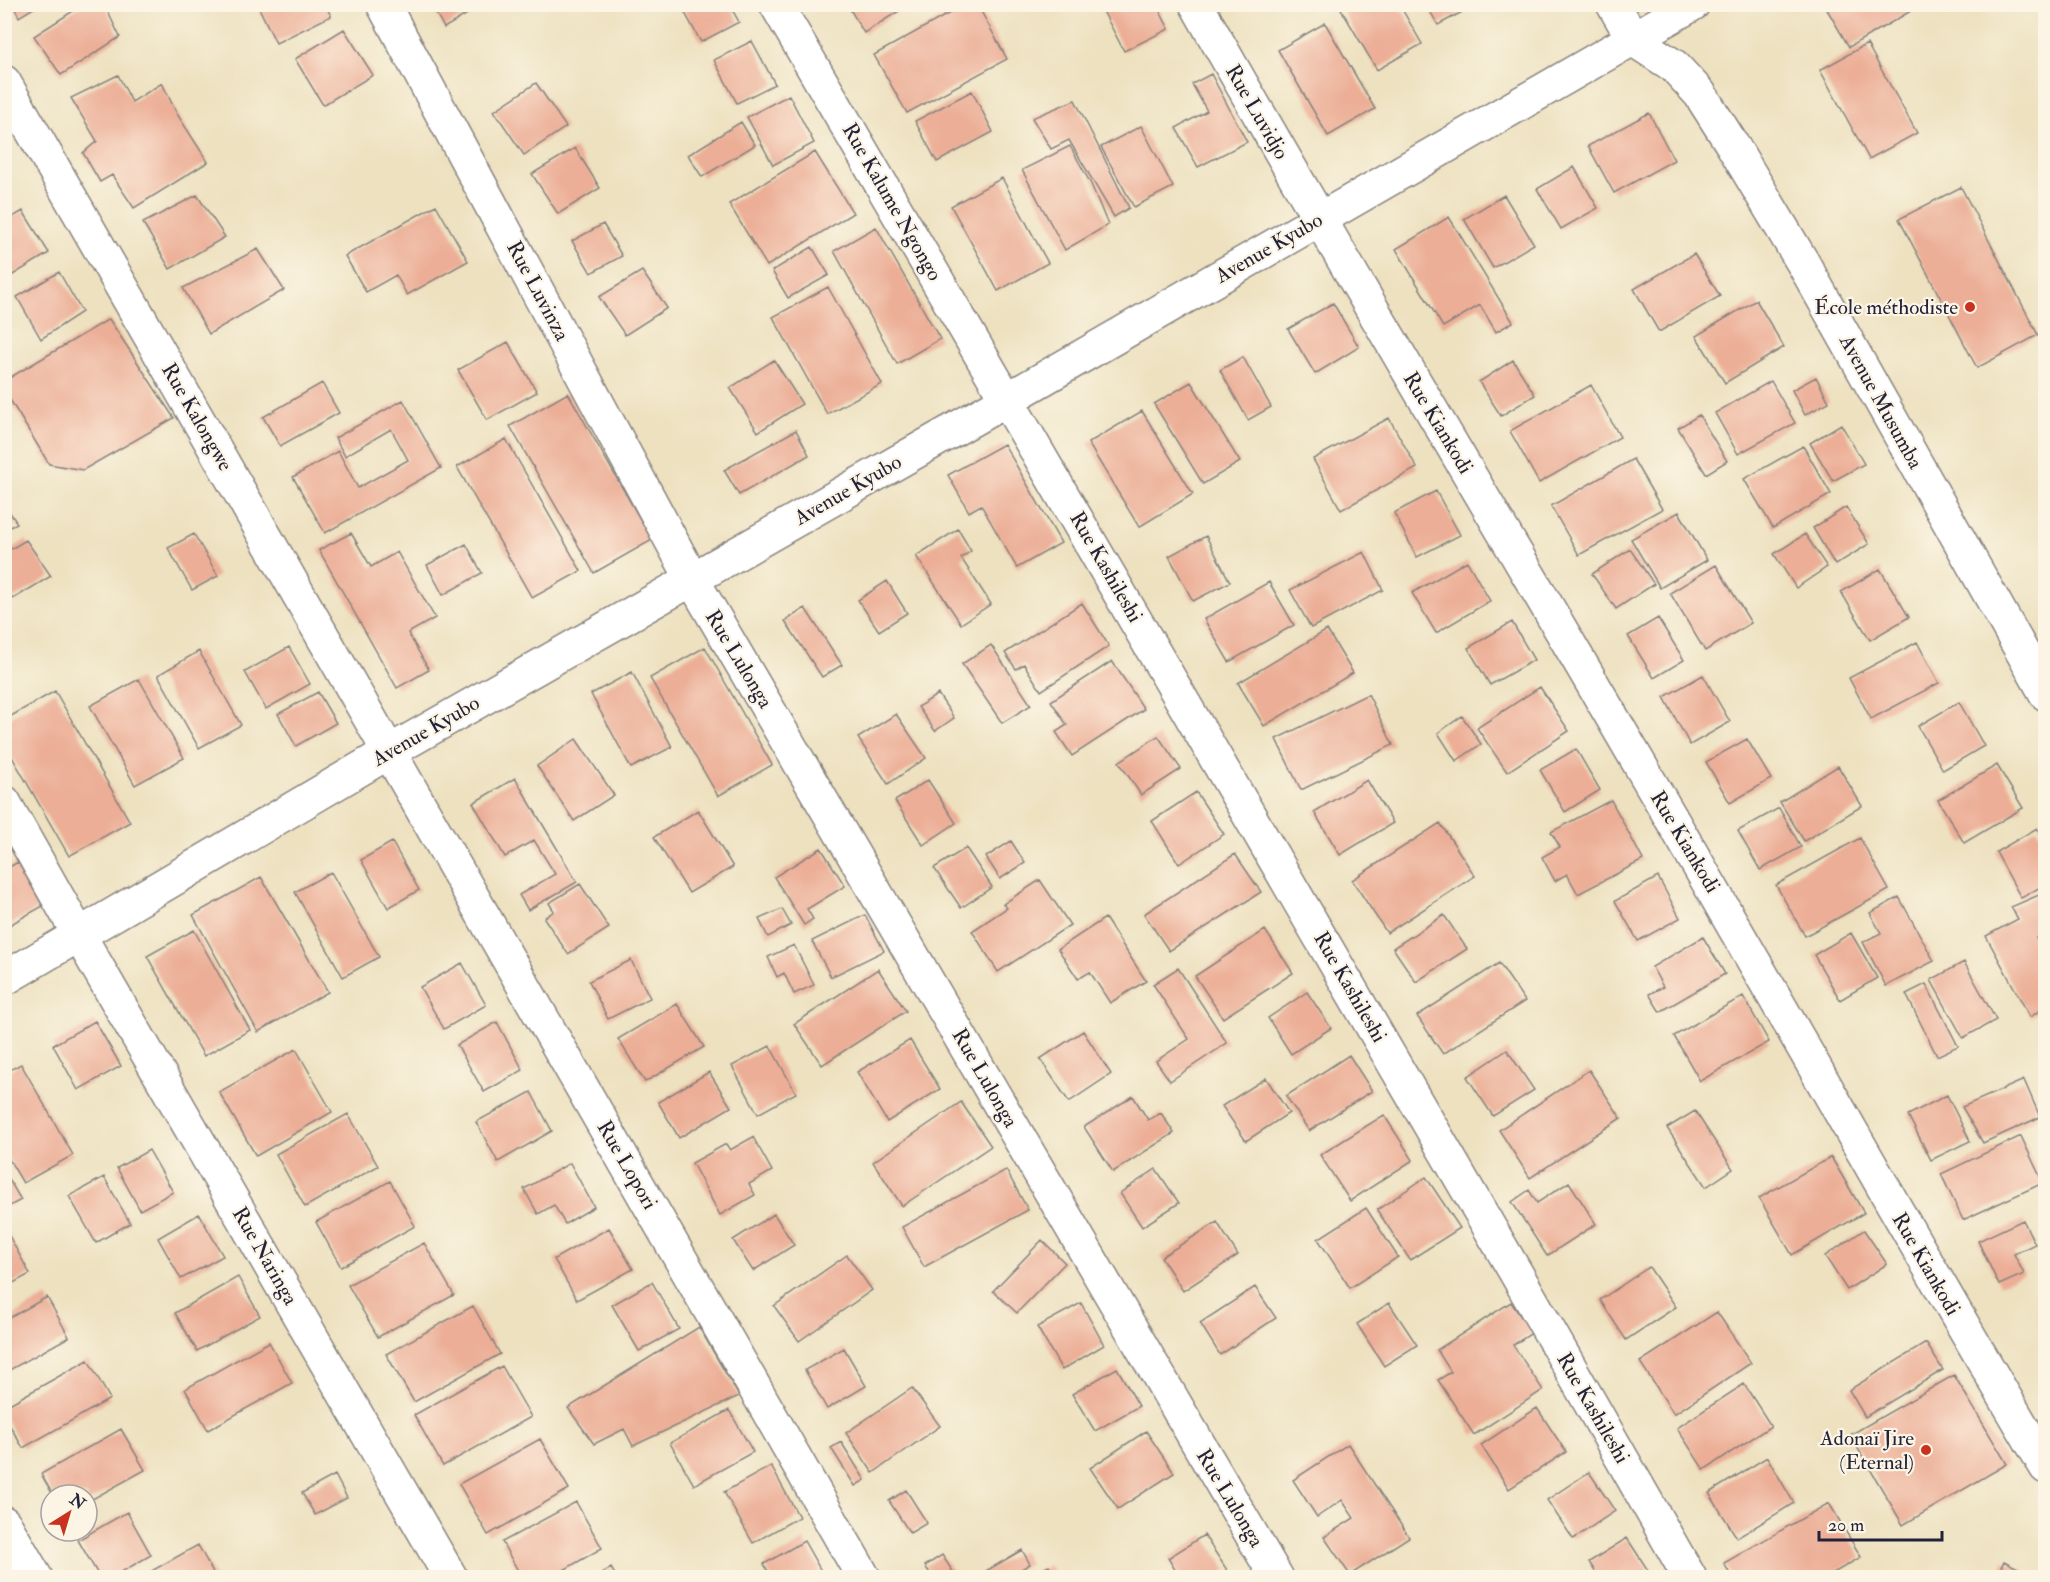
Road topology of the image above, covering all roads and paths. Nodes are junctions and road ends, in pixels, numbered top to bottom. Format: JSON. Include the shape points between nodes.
{"nodes":[{"id":1,"x":383,"y":4,"type":"edge"},
{"id":2,"x":776,"y":4,"type":"edge"},
{"id":3,"x":1196,"y":4,"type":"edge"},
{"id":4,"x":1613,"y":4,"type":"edge"},
{"id":5,"x":1693,"y":4,"type":"edge"},
{"id":6,"x":1634,"y":40,"type":"junction"},
{"id":7,"x":4,"y":82,"type":"edge"},
{"id":8,"x":1318,"y":220,"type":"junction"},
{"id":9,"x":1008,"y":399,"type":"junction"},
{"id":10,"x":692,"y":579,"type":"junction"},
{"id":11,"x":2046,"y":694,"type":"edge"},
{"id":12,"x":389,"y":752,"type":"junction"},
{"id":13,"x":4,"y":802,"type":"edge"},
{"id":14,"x":79,"y":935,"type":"junction"},
{"id":15,"x":4,"y":979,"type":"edge"},
{"id":16,"x":2046,"y":1467,"type":"edge"},
{"id":17,"x":4,"y":1523,"type":"edge"},
{"id":18,"x":36,"y":1578,"type":"edge"},
{"id":19,"x":452,"y":1578,"type":"edge"},
{"id":20,"x":864,"y":1578,"type":"edge"},
{"id":21,"x":1277,"y":1578,"type":"edge"},
{"id":22,"x":1690,"y":1578,"type":"edge"}],
"edges":[{"from":1,"to":10,"type":"street","name":"Rue Luvinza"},
{"from":2,"to":9,"type":"street","name":"Rue Kalume Ngongo"},
{"from":3,"to":8,"type":"street","name":"Rue Luvidjo"},
{"from":4,"to":6,"type":"street"},
{"from":5,"to":6,"type":"street","name":"Avenue Kyubo"},
{"from":6,"to":8,"type":"street","name":"Avenue Kyubo"},
{"from":6,"to":11,"type":"street","name":"Avenue Musumba","via":[[1674,66],[1700,94],[1733,146]]},
{"from":7,"to":12,"type":"street","name":"Rue Kalongwe"},
{"from":8,"to":9,"type":"street","name":"Avenue Kyubo"},
{"from":8,"to":16,"type":"street","name":"Rue Kiankodi","via":[[1727,913],[1936,1282]]},
{"from":9,"to":10,"type":"street","name":"Avenue Kyubo"},
{"from":9,"to":22,"type":"street","name":"Rue Kashileshi"},
{"from":10,"to":12,"type":"street","name":"Avenue Kyubo"},
{"from":10,"to":21,"type":"street","name":"Rue Lulonga"},
{"from":12,"to":14,"type":"street","name":"Avenue Kyubo"},
{"from":12,"to":20,"type":"street","name":"Rue Lopori"},
{"from":13,"to":14,"type":"street","name":"Rue Naringa"},
{"from":14,"to":15,"type":"street","name":"Avenue Kyubo"},
{"from":14,"to":19,"type":"street","name":"Rue Naringa"},
{"from":17,"to":18,"type":"street"}]}
